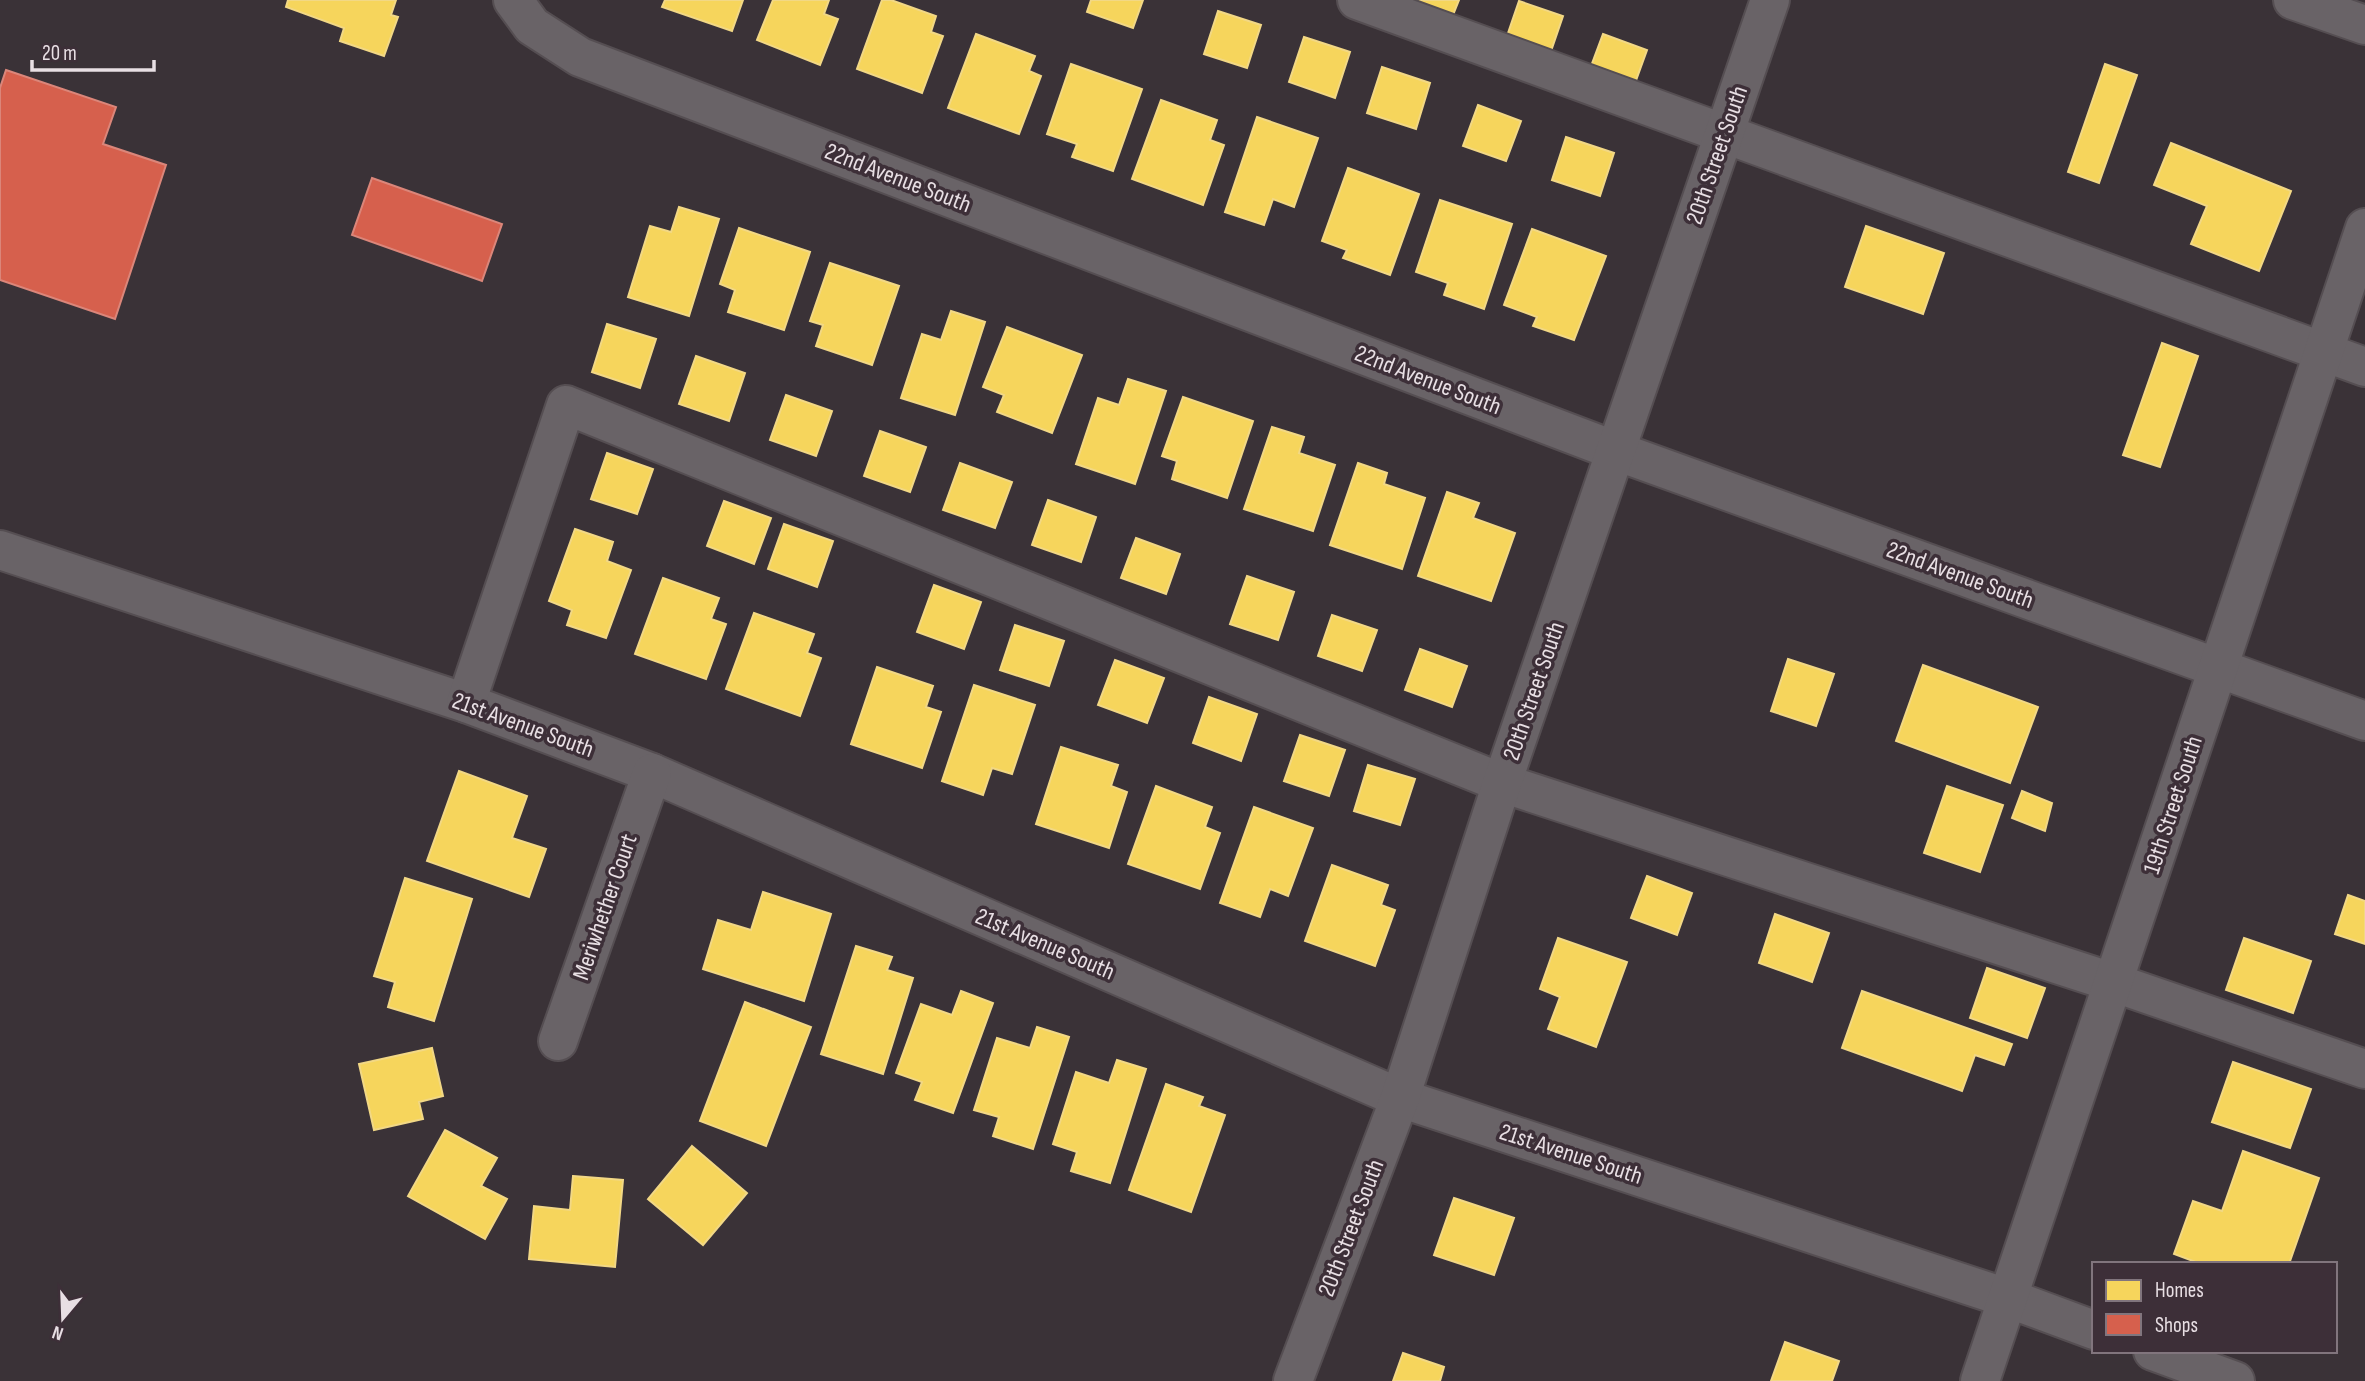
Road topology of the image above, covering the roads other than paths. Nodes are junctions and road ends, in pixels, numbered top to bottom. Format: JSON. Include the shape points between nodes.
{"nodes":[{"id":1,"x":513,"y":0,"type":"edge"},
{"id":2,"x":1357,"y":0,"type":"edge"},
{"id":3,"x":1770,"y":0,"type":"edge"},
{"id":4,"x":2293,"y":0,"type":"edge"},
{"id":5,"x":2365,"y":26,"type":"edge"},
{"id":6,"x":1724,"y":134,"type":"junction"},
{"id":7,"x":2365,"y":228,"type":"edge"},
{"id":8,"x":2323,"y":352,"type":"junction"},
{"id":9,"x":2365,"y":367,"type":"edge"},
{"id":10,"x":1616,"y":451,"type":"junction"},
{"id":11,"x":0,"y":550,"type":"edge"},
{"id":12,"x":2218,"y":668,"type":"junction"},
{"id":13,"x":466,"y":703,"type":"junction"},
{"id":14,"x":2365,"y":721,"type":"edge"},
{"id":15,"x":652,"y":773,"type":"junction"},
{"id":16,"x":1502,"y":783,"type":"junction"},
{"id":17,"x":2115,"y":983,"type":"junction"},
{"id":18,"x":558,"y":1041,"type":"dead end"},
{"id":19,"x":2365,"y":1069,"type":"edge"},
{"id":20,"x":1400,"y":1098,"type":"junction"},
{"id":21,"x":2010,"y":1299,"type":"junction"},
{"id":22,"x":2092,"y":1329,"type":"edge"},
{"id":23,"x":2158,"y":1353,"type":"edge"},
{"id":24,"x":1293,"y":1381,"type":"edge"},
{"id":25,"x":1980,"y":1381,"type":"edge"},
{"id":26,"x":2235,"y":1381,"type":"edge"}],
"edges":[{"from":1,"to":10,"type":"street","name":"22nd Avenue South","via":[[532,26],[580,57]]},
{"from":2,"to":6,"type":"street"},
{"from":3,"to":6,"type":"street","name":"20th Street South"},
{"from":4,"to":5,"type":"street"},
{"from":6,"to":8,"type":"street"},
{"from":6,"to":10,"type":"street","name":"20th Street South"},
{"from":7,"to":8,"type":"street","name":"19th Street South"},
{"from":8,"to":9,"type":"street"},
{"from":8,"to":12,"type":"street","name":"19th Street South"},
{"from":10,"to":12,"type":"street","name":"22nd Avenue South"},
{"from":10,"to":16,"type":"street","name":"20th Street South"},
{"from":11,"to":13,"type":"street","name":"21st Avenue South"},
{"from":12,"to":14,"type":"street","name":"22nd Avenue South"},
{"from":12,"to":17,"type":"street","name":"19th Street South"},
{"from":13,"to":15,"type":"street","name":"21st Avenue South"},
{"from":13,"to":16,"type":"street","via":[[566,405]]},
{"from":15,"to":18,"type":"street","name":"Meriwhether Court"},
{"from":15,"to":20,"type":"street","name":"21st Avenue South"},
{"from":16,"to":17,"type":"street"},
{"from":16,"to":20,"type":"street","name":"20th Street South"},
{"from":17,"to":19,"type":"street"},
{"from":17,"to":21,"type":"street","name":"19th Street South"},
{"from":20,"to":21,"type":"street","name":"21st Avenue South"},
{"from":20,"to":24,"type":"street","name":"20th Street South"},
{"from":21,"to":22,"type":"street","name":"21st Avenue South"},
{"from":21,"to":25,"type":"street","name":"19th Street South"},
{"from":23,"to":26,"type":"street"}]}
